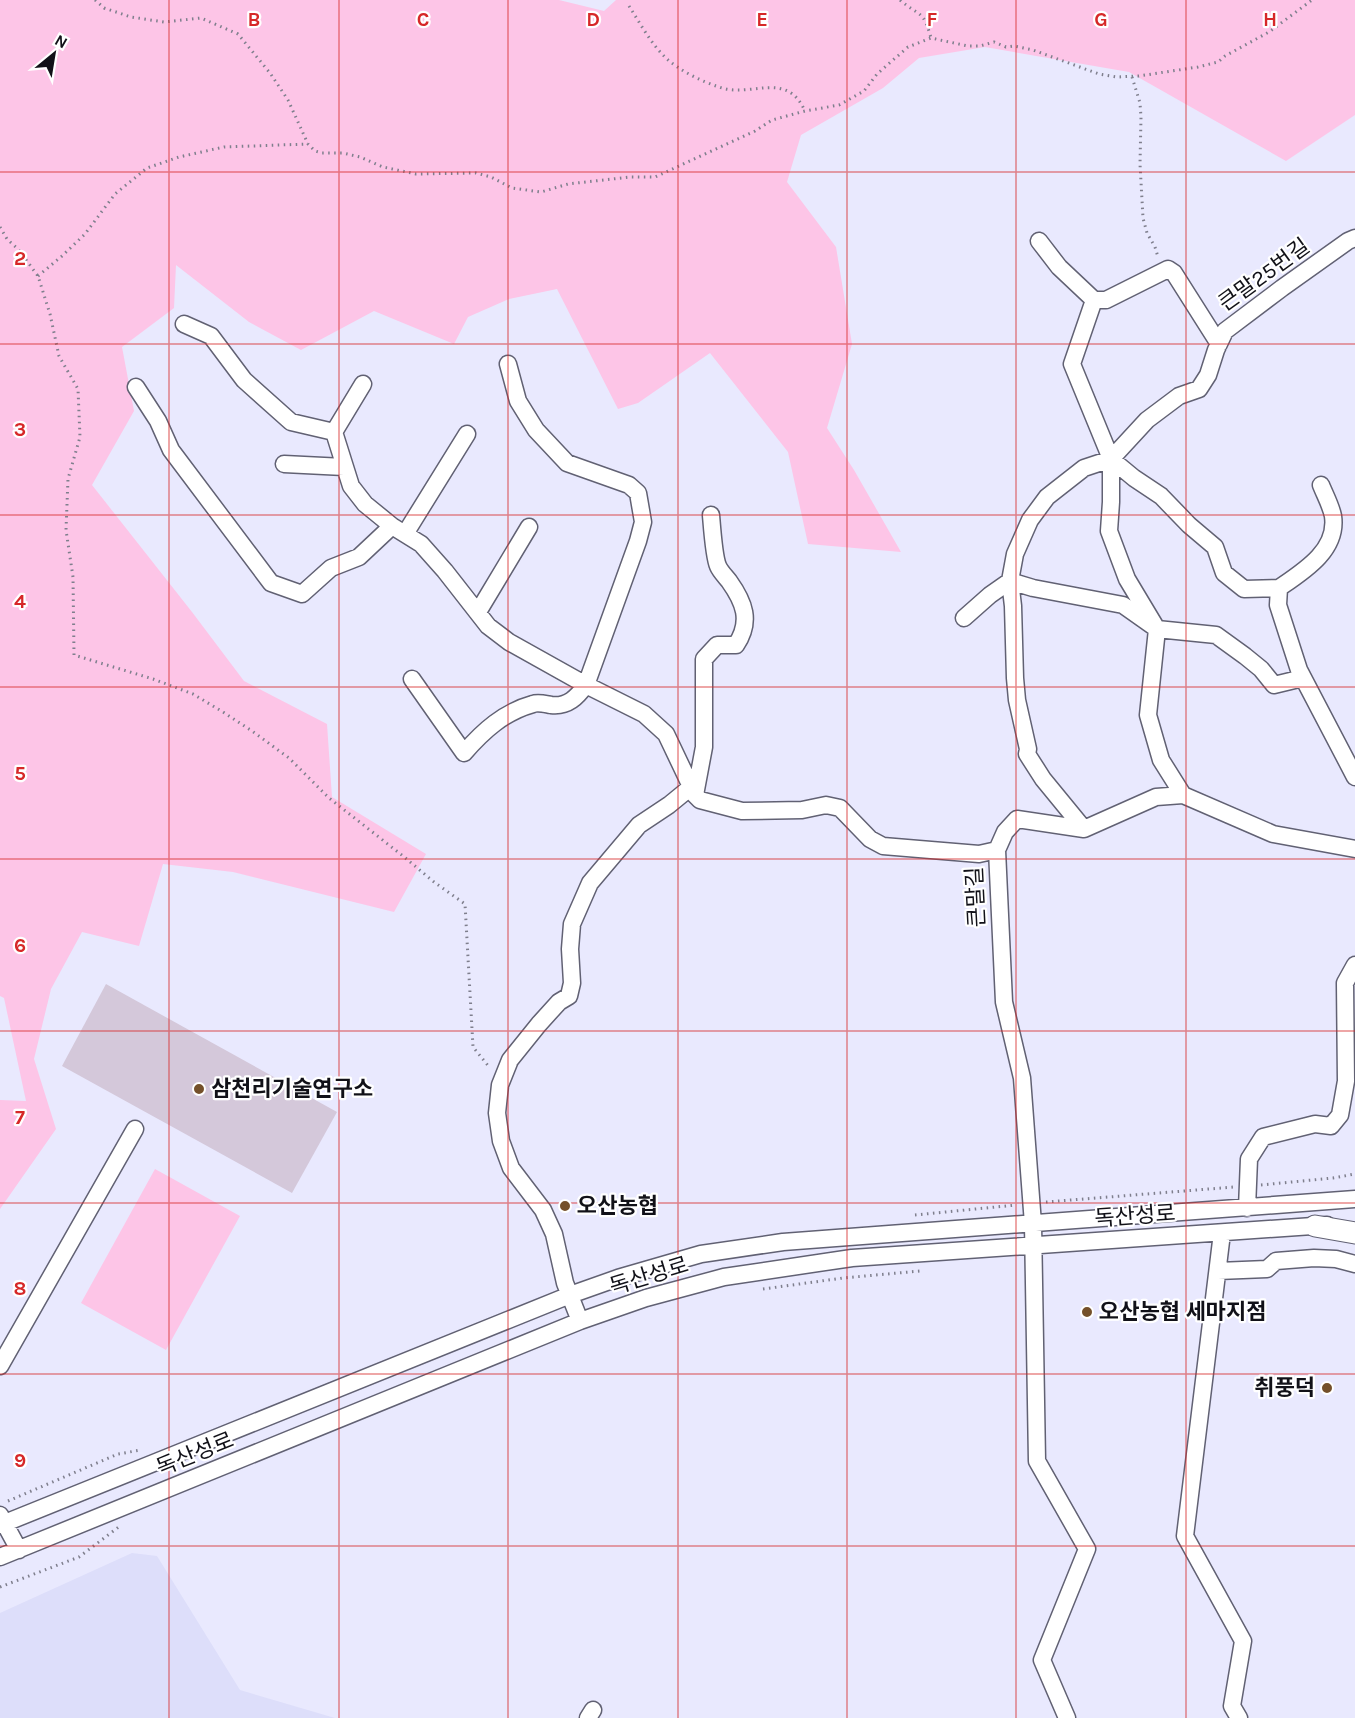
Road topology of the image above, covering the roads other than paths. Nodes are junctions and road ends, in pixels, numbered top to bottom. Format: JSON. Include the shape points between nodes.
{"nodes":[{"id":1,"x":1355,"y":238,"type":"edge"},
{"id":2,"x":1039,"y":242,"type":"dead end"},
{"id":3,"x":1094,"y":300,"type":"junction"},
{"id":4,"x":184,"y":324,"type":"dead end"},
{"id":5,"x":1219,"y":344,"type":"junction"},
{"id":6,"x":508,"y":364,"type":"dead end"},
{"id":7,"x":363,"y":384,"type":"dead end"},
{"id":8,"x":136,"y":387,"type":"dead end"},
{"id":9,"x":334,"y":432,"type":"junction"},
{"id":10,"x":467,"y":434,"type":"dead end"},
{"id":11,"x":1111,"y":459,"type":"junction"},
{"id":12,"x":284,"y":464,"type":"dead end"},
{"id":13,"x":344,"y":467,"type":"junction"},
{"id":14,"x":1321,"y":485,"type":"dead end"},
{"id":15,"x":711,"y":515,"type":"dead end"},
{"id":16,"x":529,"y":527,"type":"dead end"},
{"id":17,"x":399,"y":530,"type":"junction"},
{"id":18,"x":1010,"y":581,"type":"junction"},
{"id":19,"x":1279,"y":588,"type":"junction"},
{"id":20,"x":478,"y":612,"type":"junction"},
{"id":21,"x":964,"y":618,"type":"dead end"},
{"id":22,"x":1157,"y":628,"type":"junction"},
{"id":23,"x":1303,"y":678,"type":"junction"},
{"id":24,"x":412,"y":679,"type":"dead end"},
{"id":25,"x":586,"y":685,"type":"junction"},
{"id":26,"x":1355,"y":777,"type":"edge"},
{"id":27,"x":693,"y":791,"type":"junction"},
{"id":28,"x":1183,"y":795,"type":"junction"},
{"id":29,"x":1084,"y":829,"type":"junction"},
{"id":30,"x":1355,"y":849,"type":"edge"},
{"id":31,"x":997,"y":850,"type":"junction"},
{"id":32,"x":1355,"y":965,"type":"edge"},
{"id":33,"x":135,"y":1129,"type":"dead end"},
{"id":34,"x":1355,"y":1192,"type":"edge"},
{"id":35,"x":1355,"y":1199,"type":"edge"},
{"id":36,"x":1331,"y":1202,"type":"junction"},
{"id":37,"x":1247,"y":1208,"type":"junction"},
{"id":38,"x":1355,"y":1223,"type":"edge"},
{"id":39,"x":1033,"y":1224,"type":"junction"},
{"id":40,"x":1315,"y":1226,"type":"junction"},
{"id":41,"x":1222,"y":1233,"type":"junction"},
{"id":42,"x":1355,"y":1233,"type":"edge"},
{"id":43,"x":1034,"y":1245,"type":"junction"},
{"id":44,"x":1355,"y":1264,"type":"edge"},
{"id":45,"x":1218,"y":1271,"type":"junction"},
{"id":46,"x":570,"y":1295,"type":"junction"},
{"id":47,"x":580,"y":1321,"type":"junction"},
{"id":48,"x":0,"y":1366,"type":"edge"},
{"id":49,"x":1,"y":1521,"type":"edge"},
{"id":50,"x":19,"y":1550,"type":"junction"},
{"id":51,"x":0,"y":1557,"type":"edge"},
{"id":52,"x":1067,"y":1718,"type":"edge"},
{"id":53,"x":1239,"y":1718,"type":"edge"}],
"edges":[{"from":1,"to":5,"type":"street","name":"큰말25번길","via":[[1225,331]]},
{"from":2,"to":3,"type":"street"},
{"from":3,"to":5,"type":"street","via":[[1106,300],[1168,269]]},
{"from":3,"to":11,"type":"street","via":[[1072,364]]},
{"from":4,"to":9,"type":"street","via":[[211,336],[244,380],[291,422]]},
{"from":5,"to":11,"type":"street","name":"큰말25번길","via":[[1199,389],[1179,396],[1147,420]]},
{"from":6,"to":25,"type":"street","via":[[518,400],[536,430],[567,463],[629,485],[638,493],[643,522]]},
{"from":7,"to":9,"type":"street"},
{"from":8,"to":17,"type":"street","via":[[171,450],[271,583],[302,594],[331,568],[359,557]]},
{"from":9,"to":13,"type":"street"},
{"from":10,"to":17,"type":"street"},
{"from":11,"to":18,"type":"street","via":[[1084,468],[1047,497],[1030,520],[1015,554]]},
{"from":11,"to":19,"type":"street","via":[[1161,496],[1215,547],[1224,573],[1244,589]]},
{"from":11,"to":22,"type":"street","via":[[1109,531],[1127,579]]},
{"from":12,"to":13,"type":"street"},
{"from":13,"to":17,"type":"street","via":[[351,486],[365,504]]},
{"from":14,"to":19,"type":"street","via":[[1333,514],[1334,532],[1318,559]]},
{"from":15,"to":27,"type":"street","via":[[717,565],[745,609],[743,634],[736,645],[717,645],[704,659],[705,747]]},
{"from":16,"to":20,"type":"street"},
{"from":17,"to":20,"type":"street","via":[[421,544]]},
{"from":18,"to":21,"type":"street"},
{"from":18,"to":22,"type":"street","via":[[1122,605]]},
{"from":18,"to":29,"type":"street","via":[[1017,700],[1027,754]]},
{"from":19,"to":23,"type":"street","via":[[1278,605]]},
{"from":20,"to":25,"type":"street","via":[[488,626],[509,642]]},
{"from":22,"to":23,"type":"street","via":[[1216,635],[1261,669],[1274,685]]},
{"from":22,"to":28,"type":"street","via":[[1148,715],[1161,760]]},
{"from":23,"to":26,"type":"street"},
{"from":24,"to":25,"type":"street","via":[[464,753],[507,714],[535,703],[559,706],[576,699]]},
{"from":25,"to":27,"type":"street","via":[[644,714],[666,734]]},
{"from":27,"to":31,"type":"street","via":[[700,800],[742,811],[802,810],[826,805],[840,808],[870,839],[884,846],[979,854]]},
{"from":27,"to":46,"type":"street","via":[[639,825],[590,883],[572,924],[569,996],[538,1024],[510,1060],[500,1085],[497,1113],[501,1141],[511,1168],[543,1210],[554,1234]]},
{"from":28,"to":29,"type":"street","via":[[1156,797]]},
{"from":28,"to":30,"type":"street","via":[[1273,834]]},
{"from":29,"to":31,"type":"street","name":"큰말길","via":[[1017,819],[1005,832]]},
{"from":31,"to":39,"type":"street","name":"큰말길","via":[[1004,1002],[1022,1078]]},
{"from":32,"to":37,"type":"street","via":[[1345,983],[1346,1081],[1340,1115],[1331,1126],[1315,1124],[1263,1137],[1249,1159]]},
{"from":33,"to":48,"type":"street"},
{"from":34,"to":36,"type":"street"},
{"from":35,"to":36,"type":"street","name":"독산성로"},
{"from":36,"to":37,"type":"street","name":"독산성로"},
{"from":37,"to":39,"type":"street","name":"독산성로"},
{"from":38,"to":40,"type":"street","name":"독산성로"},
{"from":39,"to":43,"type":"street","name":"큰말길"},
{"from":39,"to":46,"type":"street","name":"독산성로","via":[[783,1242],[712,1252]]},
{"from":40,"to":41,"type":"street","name":"독산성로"},
{"from":40,"to":42,"type":"main road"},
{"from":41,"to":43,"type":"street","name":"독산성로"},
{"from":41,"to":45,"type":"street"},
{"from":43,"to":47,"type":"street","name":"독산성로","via":[[852,1258],[724,1276]]},
{"from":43,"to":52,"type":"street","name":"큰말길","via":[[1037,1461],[1087,1549],[1042,1660]]},
{"from":44,"to":45,"type":"street","via":[[1336,1258],[1314,1258],[1276,1261],[1267,1269]]},
{"from":45,"to":53,"type":"street","via":[[1185,1536],[1243,1641],[1232,1706]]},
{"from":46,"to":47,"type":"street"},
{"from":46,"to":49,"type":"street","name":"독산성로"},
{"from":47,"to":50,"type":"street","name":"독산성로"},
{"from":49,"to":50,"type":"street"},
{"from":50,"to":51,"type":"street","name":"독산성로"}]}
